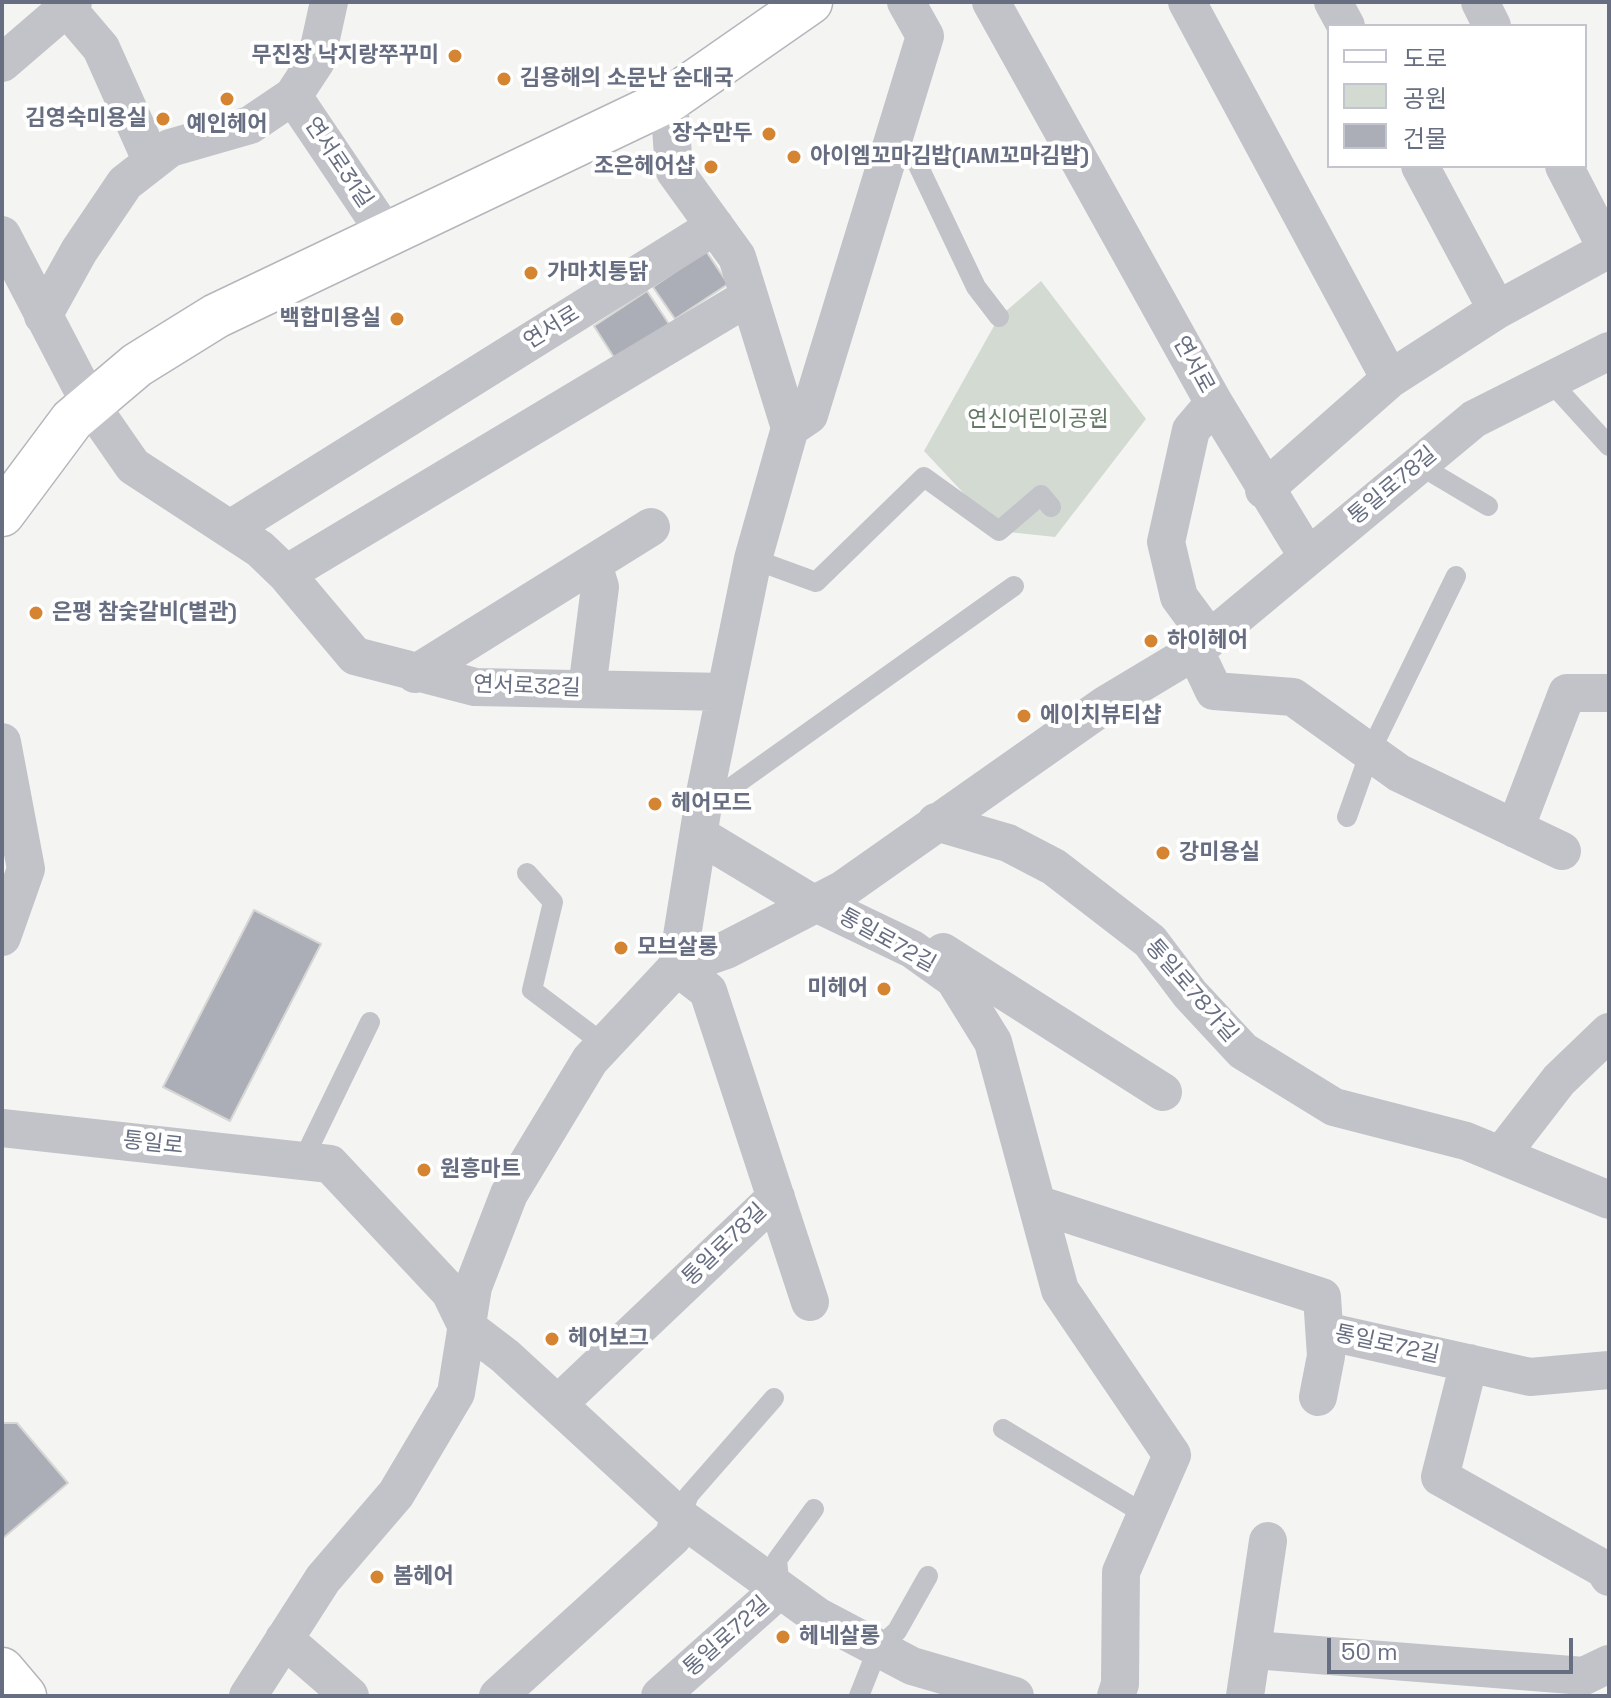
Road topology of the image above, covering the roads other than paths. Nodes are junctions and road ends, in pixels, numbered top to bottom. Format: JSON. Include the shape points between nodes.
{"nodes":[{"id":1,"x":329,"y":2,"type":"edge"},
{"id":2,"x":810,"y":2,"type":"edge"},
{"id":3,"x":906,"y":2,"type":"edge"},
{"id":4,"x":991,"y":2,"type":"edge"},
{"id":5,"x":1187,"y":2,"type":"edge"},
{"id":6,"x":1333,"y":2,"type":"edge"},
{"id":7,"x":1480,"y":2,"type":"edge"},
{"id":8,"x":70,"y":5,"type":"edge"},
{"id":9,"x":1345,"y":24,"type":"edge"},
{"id":10,"x":1491,"y":24,"type":"edge"},
{"id":11,"x":2,"y":63,"type":"edge"},
{"id":12,"x":293,"y":96,"type":"junction"},
{"id":13,"x":669,"y":100,"type":"junction"},
{"id":14,"x":892,"y":144,"type":"junction"},
{"id":15,"x":152,"y":162,"type":"junction"},
{"id":16,"x":1421,"y":168,"type":"edge"},
{"id":17,"x":1565,"y":168,"type":"edge"},
{"id":18,"x":715,"y":226,"type":"junction"},
{"id":19,"x":386,"y":234,"type":"junction"},
{"id":20,"x":2,"y":235,"type":"edge"},
{"id":21,"x":1608,"y":251,"type":"edge"},
{"id":22,"x":747,"y":298,"type":"junction"},
{"id":23,"x":1497,"y":310,"type":"junction"},
{"id":24,"x":43,"y":316,"type":"junction"},
{"id":25,"x":999,"y":317,"type":"dead end"},
{"id":26,"x":1609,"y":351,"type":"edge"},
{"id":27,"x":1390,"y":379,"type":"junction"},
{"id":28,"x":1550,"y":381,"type":"junction"},
{"id":29,"x":1214,"y":403,"type":"junction"},
{"id":30,"x":90,"y":404,"type":"junction"},
{"id":31,"x":790,"y":428,"type":"junction"},
{"id":32,"x":1609,"y":446,"type":"edge"},
{"id":33,"x":1419,"y":465,"type":"junction"},
{"id":34,"x":1264,"y":490,"type":"junction"},
{"id":35,"x":1488,"y":506,"type":"dead end"},
{"id":36,"x":1051,"y":507,"type":"dead end"},
{"id":37,"x":2,"y":514,"type":"edge"},
{"id":38,"x":651,"y":527,"type":"dead end"},
{"id":39,"x":230,"y":529,"type":"junction"},
{"id":40,"x":1308,"y":557,"type":"junction"},
{"id":41,"x":753,"y":559,"type":"junction"},
{"id":42,"x":593,"y":564,"type":"junction"},
{"id":43,"x":286,"y":574,"type":"junction"},
{"id":44,"x":1456,"y":576,"type":"dead end"},
{"id":45,"x":1014,"y":586,"type":"dead end"},
{"id":46,"x":1195,"y":651,"type":"junction"},
{"id":47,"x":415,"y":674,"type":"junction"},
{"id":48,"x":587,"y":689,"type":"junction"},
{"id":49,"x":725,"y":692,"type":"junction"},
{"id":50,"x":1609,"y":693,"type":"edge"},
{"id":51,"x":2,"y":742,"type":"edge"},
{"id":52,"x":1370,"y":752,"type":"junction"},
{"id":53,"x":705,"y":793,"type":"junction"},
{"id":54,"x":1347,"y":817,"type":"dead end"},
{"id":55,"x":936,"y":822,"type":"junction"},
{"id":56,"x":1515,"y":829,"type":"junction"},
{"id":57,"x":699,"y":835,"type":"junction"},
{"id":58,"x":1562,"y":851,"type":"dead end"},
{"id":59,"x":527,"y":873,"type":"dead end"},
{"id":60,"x":825,"y":900,"type":"junction"},
{"id":61,"x":2,"y":937,"type":"edge"},
{"id":62,"x":677,"y":967,"type":"junction"},
{"id":63,"x":370,"y":1022,"type":"dead end"},
{"id":64,"x":1609,"y":1032,"type":"edge"},
{"id":65,"x":605,"y":1045,"type":"junction"},
{"id":66,"x":1163,"y":1092,"type":"dead end"},
{"id":67,"x":2,"y":1128,"type":"edge"},
{"id":68,"x":1501,"y":1155,"type":"junction"},
{"id":69,"x":303,"y":1160,"type":"junction"},
{"id":70,"x":776,"y":1197,"type":"junction"},
{"id":71,"x":1609,"y":1200,"type":"edge"},
{"id":72,"x":1037,"y":1204,"type":"junction"},
{"id":73,"x":810,"y":1302,"type":"dead end"},
{"id":74,"x":467,"y":1327,"type":"junction"},
{"id":75,"x":1325,"y":1331,"type":"junction"},
{"id":76,"x":1469,"y":1363,"type":"junction"},
{"id":77,"x":1609,"y":1370,"type":"edge"},
{"id":78,"x":1318,"y":1397,"type":"dead end"},
{"id":79,"x":774,"y":1398,"type":"dead end"},
{"id":80,"x":558,"y":1404,"type":"junction"},
{"id":81,"x":1003,"y":1429,"type":"dead end"},
{"id":82,"x":814,"y":1509,"type":"dead end"},
{"id":83,"x":1146,"y":1515,"type":"junction"},
{"id":84,"x":680,"y":1517,"type":"junction"},
{"id":85,"x":1268,"y":1541,"type":"dead end"},
{"id":86,"x":928,"y":1576,"type":"dead end"},
{"id":87,"x":1609,"y":1577,"type":"edge"},
{"id":88,"x":780,"y":1589,"type":"junction"},
{"id":89,"x":284,"y":1639,"type":"junction"},
{"id":90,"x":878,"y":1648,"type":"junction"},
{"id":91,"x":1254,"y":1650,"type":"junction"},
{"id":92,"x":1609,"y":1664,"type":"edge"},
{"id":93,"x":2,"y":1670,"type":"edge"},
{"id":94,"x":662,"y":1695,"type":"edge"},
{"id":95,"x":24,"y":1696,"type":"edge"},
{"id":96,"x":248,"y":1696,"type":"edge"},
{"id":97,"x":350,"y":1696,"type":"edge"},
{"id":98,"x":498,"y":1696,"type":"edge"},
{"id":99,"x":859,"y":1696,"type":"edge"},
{"id":100,"x":1015,"y":1696,"type":"edge"},
{"id":101,"x":1116,"y":1696,"type":"edge"},
{"id":102,"x":1245,"y":1696,"type":"edge"}],
"edges":[{"from":1,"to":12,"type":"street","name":"연서로31길","via":[[316,61]]},
{"from":2,"to":13,"type":"main road"},
{"from":3,"to":14,"type":"street","via":[[925,36]]},
{"from":4,"to":29,"type":"street","name":"연서로"},
{"from":5,"to":27,"type":"street"},
{"from":6,"to":9,"type":"street"},
{"from":7,"to":10,"type":"street"},
{"from":8,"to":11,"type":"street"},
{"from":8,"to":15,"type":"street","via":[[101,48]]},
{"from":12,"to":15,"type":"street","via":[[250,125],[170,148]]},
{"from":12,"to":19,"type":"street","name":"연서로31길"},
{"from":13,"to":18,"type":"street","via":[[674,170]]},
{"from":13,"to":19,"type":"main road"},
{"from":14,"to":25,"type":"lane","via":[[917,163],[976,287]]},
{"from":14,"to":31,"type":"street","via":[[809,415]]},
{"from":15,"to":24,"type":"street","via":[[125,183]]},
{"from":16,"to":23,"type":"street"},
{"from":17,"to":21,"type":"street"},
{"from":18,"to":22,"type":"street","via":[[737,257]]},
{"from":18,"to":39,"type":"street","name":"연서로"},
{"from":19,"to":30,"type":"main road","via":[[216,316],[137,365]]},
{"from":20,"to":24,"type":"street"},
{"from":21,"to":23,"type":"street"},
{"from":22,"to":31,"type":"street"},
{"from":22,"to":43,"type":"street"},
{"from":23,"to":27,"type":"street"},
{"from":24,"to":30,"type":"street"},
{"from":26,"to":28,"type":"street","name":"통일로78길"},
{"from":27,"to":34,"type":"street"},
{"from":28,"to":32,"type":"lane"},
{"from":28,"to":33,"type":"street","name":"통일로78길","via":[[1474,419]]},
{"from":29,"to":34,"type":"street","name":"연서로"},
{"from":29,"to":46,"type":"street","via":[[1191,430],[1166,542],[1179,597],[1199,624]]},
{"from":30,"to":37,"type":"main road","via":[[72,420]]},
{"from":30,"to":39,"type":"street","via":[[133,466]]},
{"from":31,"to":41,"type":"street"},
{"from":33,"to":35,"type":"lane"},
{"from":33,"to":40,"type":"street","name":"통일로78길"},
{"from":34,"to":40,"type":"street","name":"연서로"},
{"from":36,"to":41,"type":"lane","via":[[1041,495],[999,531],[924,477],[816,582]]},
{"from":38,"to":42,"type":"street","name":"연서로32길"},
{"from":39,"to":43,"type":"street"},
{"from":40,"to":46,"type":"street","name":"통일로78길"},
{"from":41,"to":49,"type":"street"},
{"from":42,"to":47,"type":"street","name":"연서로32길"},
{"from":42,"to":48,"type":"street","via":[[600,587]]},
{"from":43,"to":47,"type":"street","via":[[355,656]]},
{"from":44,"to":52,"type":"lane"},
{"from":45,"to":53,"type":"lane","via":[[722,794]]},
{"from":46,"to":52,"type":"street","via":[[1214,691],[1293,697]]},
{"from":46,"to":55,"type":"street","name":"통일로78길","via":[[1105,705]]},
{"from":47,"to":48,"type":"street","name":"연서로32길","via":[[475,687]]},
{"from":48,"to":49,"type":"street","name":"연서로32길"},
{"from":49,"to":53,"type":"street"},
{"from":50,"to":56,"type":"street","via":[[1567,693]]},
{"from":51,"to":61,"type":"street","via":[[26,869]]},
{"from":52,"to":54,"type":"lane"},
{"from":52,"to":56,"type":"street","via":[[1399,773]]},
{"from":53,"to":57,"type":"street"},
{"from":55,"to":60,"type":"street","name":"통일로78길"},
{"from":55,"to":68,"type":"street","name":"통일로78가길","via":[[1008,843],[1054,867],[1150,941],[1243,1051],[1334,1107]]},
{"from":56,"to":58,"type":"street"},
{"from":57,"to":60,"type":"street"},
{"from":57,"to":62,"type":"street"},
{"from":59,"to":65,"type":"lane","via":[[553,902],[532,990]]},
{"from":60,"to":62,"type":"street","name":"통일로78길","via":[[726,950]]},
{"from":60,"to":66,"type":"street"},
{"from":60,"to":72,"type":"street","name":"통일로72길","via":[[954,979],[993,1042]]},
{"from":62,"to":65,"type":"street","name":"통일로78길"},
{"from":62,"to":70,"type":"street","name":"통일로78길","via":[[708,991]]},
{"from":63,"to":69,"type":"lane"},
{"from":64,"to":68,"type":"street","via":[[1559,1080]]},
{"from":65,"to":74,"type":"street","name":"통일로78길","via":[[590,1060],[509,1194],[473,1287]]},
{"from":67,"to":69,"type":"street","name":"통일로"},
{"from":68,"to":71,"type":"street","name":"통일로78가길"},
{"from":69,"to":74,"type":"street","via":[[330,1164],[367,1200],[450,1292]]},
{"from":70,"to":73,"type":"street"},
{"from":70,"to":80,"type":"street","name":"통일로78길"},
{"from":72,"to":75,"type":"street","name":"통일로72길","via":[[1322,1297]]},
{"from":72,"to":83,"type":"street","name":"통일로72길","via":[[1060,1290],[1172,1455]]},
{"from":74,"to":80,"type":"street"},
{"from":74,"to":89,"type":"street","name":"통일로78길","via":[[456,1393],[396,1494],[323,1579]]},
{"from":75,"to":76,"type":"street","name":"통일로72길"},
{"from":75,"to":78,"type":"street"},
{"from":76,"to":77,"type":"street","via":[[1530,1377]]},
{"from":76,"to":87,"type":"street","name":"통일로72길","via":[[1440,1477],[1604,1569]]},
{"from":79,"to":84,"type":"lane","via":[[689,1495]]},
{"from":80,"to":84,"type":"street"},
{"from":81,"to":83,"type":"lane"},
{"from":82,"to":88,"type":"lane","via":[[777,1560]]},
{"from":83,"to":101,"type":"street","name":"통일로72길","via":[[1121,1572]]},
{"from":84,"to":88,"type":"street"},
{"from":84,"to":98,"type":"street","via":[[673,1537]]},
{"from":85,"to":91,"type":"street"},
{"from":86,"to":90,"type":"lane","via":[[897,1631]]},
{"from":88,"to":90,"type":"street","name":"통일로72길","via":[[817,1616]]},
{"from":88,"to":94,"type":"street","name":"통일로72길"},
{"from":89,"to":96,"type":"street","name":"통일로78길"},
{"from":89,"to":97,"type":"street"},
{"from":90,"to":99,"type":"lane"},
{"from":90,"to":100,"type":"street","name":"통일로72길","via":[[912,1666]]},
{"from":91,"to":92,"type":"street","via":[[1584,1676]]},
{"from":91,"to":102,"type":"street"},
{"from":93,"to":95,"type":"main road"}]}
